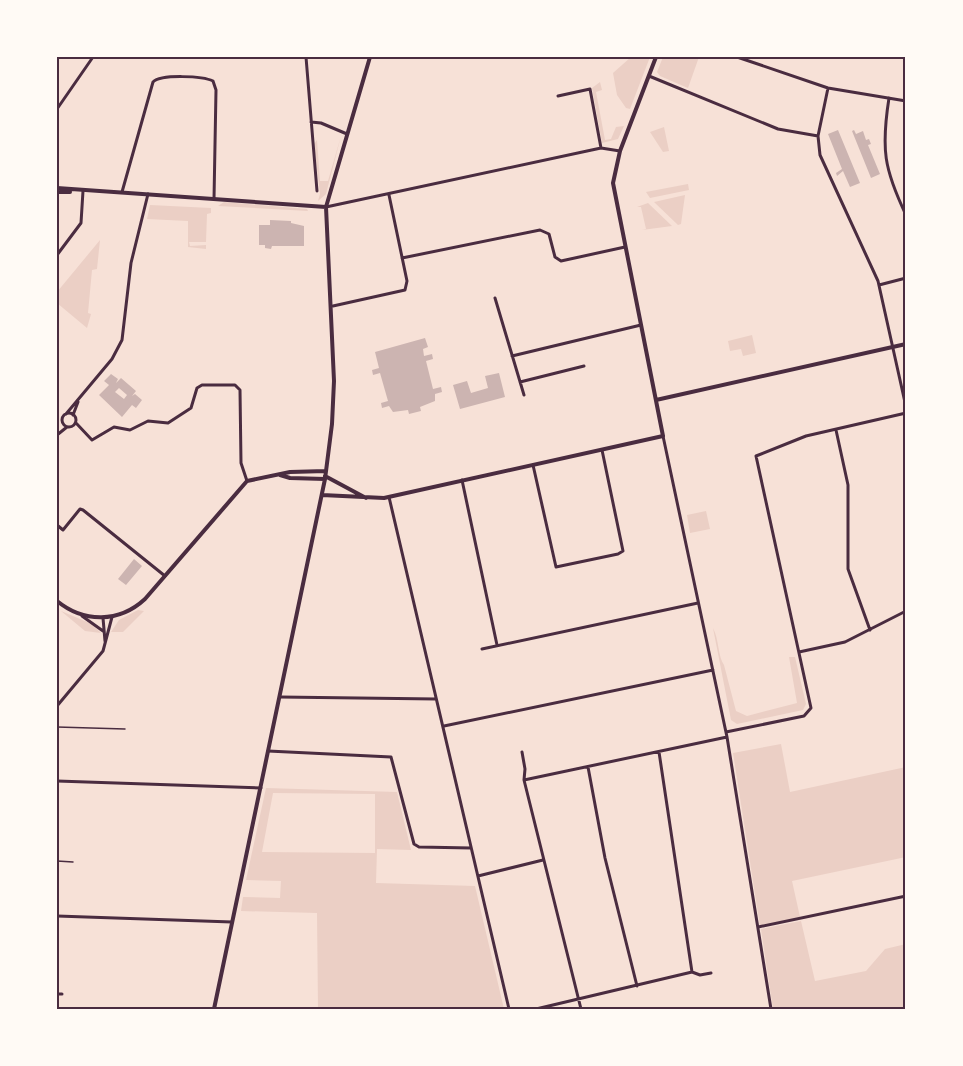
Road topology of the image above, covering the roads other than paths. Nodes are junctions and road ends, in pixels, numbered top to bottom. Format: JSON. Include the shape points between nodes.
{"nodes":[{"id":1,"x":93,"y":57,"type":"edge"},
{"id":2,"x":306,"y":57,"type":"edge"},
{"id":3,"x":370,"y":57,"type":"edge"},
{"id":4,"x":656,"y":57,"type":"edge"},
{"id":5,"x":737,"y":57,"type":"edge"},
{"id":6,"x":649,"y":76,"type":"junction"},
{"id":7,"x":828,"y":88,"type":"junction"},
{"id":8,"x":558,"y":96,"type":"dead end"},
{"id":9,"x":889,"y":98,"type":"junction"},
{"id":10,"x":906,"y":101,"type":"edge"},
{"id":11,"x":57,"y":109,"type":"edge"},
{"id":12,"x":311,"y":122,"type":"junction"},
{"id":13,"x":347,"y":134,"type":"junction"},
{"id":14,"x":818,"y":136,"type":"junction"},
{"id":15,"x":602,"y":148,"type":"junction"},
{"id":16,"x":620,"y":151,"type":"junction"},
{"id":17,"x":57,"y":190,"type":"edge"},
{"id":18,"x":83,"y":191,"type":"junction"},
{"id":19,"x":317,"y":191,"type":"dead end"},
{"id":20,"x":122,"y":192,"type":"junction"},
{"id":21,"x":148,"y":194,"type":"junction"},
{"id":22,"x":389,"y":195,"type":"junction"},
{"id":23,"x":214,"y":199,"type":"junction"},
{"id":24,"x":326,"y":207,"type":"junction"},
{"id":25,"x":906,"y":215,"type":"edge"},
{"id":26,"x":625,"y":247,"type":"junction"},
{"id":27,"x":57,"y":255,"type":"edge"},
{"id":28,"x":402,"y":258,"type":"junction"},
{"id":29,"x":906,"y":278,"type":"edge"},
{"id":30,"x":878,"y":285,"type":"junction"},
{"id":31,"x":495,"y":298,"type":"dead end"},
{"id":32,"x":333,"y":306,"type":"junction"},
{"id":33,"x":640,"y":325,"type":"junction"},
{"id":34,"x":906,"y":344,"type":"edge"},
{"id":35,"x":892,"y":347,"type":"junction"},
{"id":36,"x":512,"y":357,"type":"junction"},
{"id":37,"x":584,"y":366,"type":"dead end"},
{"id":38,"x":520,"y":382,"type":"junction"},
{"id":39,"x":524,"y":395,"type":"dead end"},
{"id":40,"x":79,"y":400,"type":"junction"},
{"id":41,"x":656,"y":400,"type":"junction"},
{"id":42,"x":906,"y":407,"type":"edge"},
{"id":43,"x":906,"y":413,"type":"edge"},
{"id":44,"x":66,"y":414,"type":"junction"},
{"id":45,"x":74,"y":415,"type":"junction"},
{"id":46,"x":62,"y":423,"type":"junction"},
{"id":47,"x":76,"y":423,"type":"junction"},
{"id":48,"x":67,"y":427,"type":"junction"},
{"id":49,"x":836,"y":429,"type":"junction"},
{"id":50,"x":57,"y":434,"type":"edge"},
{"id":51,"x":663,"y":436,"type":"junction"},
{"id":52,"x":602,"y":450,"type":"junction"},
{"id":53,"x":533,"y":465,"type":"junction"},
{"id":54,"x":279,"y":475,"type":"junction"},
{"id":55,"x":325,"y":475,"type":"junction"},
{"id":56,"x":462,"y":480,"type":"junction"},
{"id":57,"x":247,"y":481,"type":"junction"},
{"id":58,"x":322,"y":495,"type":"junction"},
{"id":59,"x":389,"y":496,"type":"junction"},
{"id":60,"x":366,"y":498,"type":"junction"},
{"id":61,"x":57,"y":525,"type":"edge"},
{"id":62,"x":165,"y":576,"type":"junction"},
{"id":63,"x":57,"y":601,"type":"edge"},
{"id":64,"x":698,"y":603,"type":"junction"},
{"id":65,"x":906,"y":611,"type":"edge"},
{"id":66,"x":78,"y":614,"type":"junction"},
{"id":67,"x":112,"y":616,"type":"junction"},
{"id":68,"x":103,"y":618,"type":"junction"},
{"id":69,"x":870,"y":630,"type":"junction"},
{"id":70,"x":103,"y":631,"type":"junction"},
{"id":71,"x":106,"y":643,"type":"junction"},
{"id":72,"x":497,"y":645,"type":"junction"},
{"id":73,"x":482,"y":649,"type":"dead end"},
{"id":74,"x":799,"y":652,"type":"junction"},
{"id":75,"x":712,"y":670,"type":"junction"},
{"id":76,"x":280,"y":697,"type":"junction"},
{"id":77,"x":436,"y":699,"type":"junction"},
{"id":78,"x":57,"y":706,"type":"edge"},
{"id":79,"x":444,"y":726,"type":"junction"},
{"id":80,"x":57,"y":727,"type":"edge"},
{"id":81,"x":125,"y":729,"type":"dead end"},
{"id":82,"x":726,"y":732,"type":"junction"},
{"id":83,"x":727,"y":737,"type":"junction"},
{"id":84,"x":268,"y":751,"type":"junction"},
{"id":85,"x":522,"y":752,"type":"dead end"},
{"id":86,"x":659,"y":752,"type":"junction"},
{"id":87,"x":588,"y":767,"type":"junction"},
{"id":88,"x":524,"y":780,"type":"junction"},
{"id":89,"x":57,"y":781,"type":"edge"},
{"id":90,"x":261,"y":788,"type":"junction"},
{"id":91,"x":472,"y":848,"type":"junction"},
{"id":92,"x":543,"y":860,"type":"junction"},
{"id":93,"x":57,"y":861,"type":"edge"},
{"id":94,"x":73,"y":862,"type":"dead end"},
{"id":95,"x":478,"y":876,"type":"junction"},
{"id":96,"x":906,"y":896,"type":"edge"},
{"id":97,"x":57,"y":916,"type":"edge"},
{"id":98,"x":232,"y":922,"type":"junction"},
{"id":99,"x":758,"y":927,"type":"junction"},
{"id":100,"x":692,"y":972,"type":"junction"},
{"id":101,"x":711,"y":973,"type":"dead end"},
{"id":102,"x":637,"y":986,"type":"junction"},
{"id":103,"x":578,"y":999,"type":"junction"},
{"id":104,"x":214,"y":1009,"type":"edge"},
{"id":105,"x":509,"y":1009,"type":"edge"},
{"id":106,"x":536,"y":1009,"type":"edge"},
{"id":107,"x":581,"y":1009,"type":"edge"},
{"id":108,"x":771,"y":1009,"type":"edge"}],
"edges":[{"from":1,"to":11,"type":"street"},
{"from":2,"to":12,"type":"street"},
{"from":3,"to":13,"type":"street"},
{"from":4,"to":6,"type":"street"},
{"from":5,"to":7,"type":"street"},
{"from":6,"to":14,"type":"street","via":[[778,129]]},
{"from":6,"to":16,"type":"street"},
{"from":7,"to":9,"type":"street"},
{"from":7,"to":14,"type":"street"},
{"from":8,"to":15,"type":"street","via":[[590,89]]},
{"from":9,"to":10,"type":"street"},
{"from":9,"to":25,"type":"street","via":[[885,160],[891,185]]},
{"from":12,"to":13,"type":"street"},
{"from":12,"to":19,"type":"street"},
{"from":13,"to":24,"type":"street"},
{"from":14,"to":30,"type":"street","via":[[822,163]]},
{"from":15,"to":16,"type":"street"},
{"from":15,"to":22,"type":"street"},
{"from":16,"to":26,"type":"street","via":[[613,183]]},
{"from":17,"to":18,"type":"street"},
{"from":18,"to":20,"type":"street"},
{"from":18,"to":27,"type":"street","via":[[81,224]]},
{"from":20,"to":21,"type":"street"},
{"from":20,"to":23,"type":"street","via":[[153,82],[160,77],[203,78],[213,81],[216,90]]},
{"from":21,"to":23,"type":"street"},
{"from":21,"to":40,"type":"street","via":[[131,263],[122,340]]},
{"from":22,"to":24,"type":"street"},
{"from":22,"to":28,"type":"street"},
{"from":23,"to":24,"type":"street"},
{"from":24,"to":32,"type":"street"},
{"from":26,"to":28,"type":"street","via":[[561,261],[555,256],[549,234],[540,230]]},
{"from":26,"to":33,"type":"street"},
{"from":28,"to":32,"type":"street","via":[[405,290]]},
{"from":29,"to":30,"type":"street"},
{"from":30,"to":35,"type":"street"},
{"from":31,"to":36,"type":"street"},
{"from":32,"to":55,"type":"street","via":[[333,403]]},
{"from":33,"to":36,"type":"street"},
{"from":33,"to":41,"type":"street"},
{"from":34,"to":35,"type":"street"},
{"from":35,"to":41,"type":"street"},
{"from":35,"to":42,"type":"street"},
{"from":36,"to":38,"type":"street"},
{"from":37,"to":38,"type":"street"},
{"from":38,"to":39,"type":"street"},
{"from":40,"to":44,"type":"street"},
{"from":40,"to":45,"type":"street"},
{"from":41,"to":51,"type":"street"},
{"from":43,"to":49,"type":"street"},
{"from":44,"to":45,"type":"street"},
{"from":44,"to":46,"type":"street"},
{"from":45,"to":47,"type":"street"},
{"from":46,"to":48,"type":"street"},
{"from":46,"to":50,"type":"street"},
{"from":47,"to":48,"type":"street"},
{"from":47,"to":57,"type":"street","via":[[92,440],[114,427],[130,430],[148,421],[171,422],[191,408],[197,388],[202,385],[236,385],[240,390],[240,463]]},
{"from":48,"to":50,"type":"street"},
{"from":49,"to":69,"type":"street","via":[[848,485],[848,568]]},
{"from":49,"to":74,"type":"street","via":[[756,456]]},
{"from":51,"to":52,"type":"street"},
{"from":51,"to":64,"type":"street"},
{"from":52,"to":53,"type":"street"},
{"from":52,"to":53,"type":"street","via":[[623,551],[618,554],[556,567]]},
{"from":53,"to":56,"type":"street"},
{"from":54,"to":55,"type":"street"},
{"from":54,"to":55,"type":"street"},
{"from":54,"to":57,"type":"street"},
{"from":55,"to":58,"type":"street"},
{"from":55,"to":60,"type":"street"},
{"from":56,"to":59,"type":"street"},
{"from":56,"to":72,"type":"street"},
{"from":57,"to":62,"type":"street"},
{"from":58,"to":60,"type":"street"},
{"from":58,"to":76,"type":"street"},
{"from":59,"to":60,"type":"street"},
{"from":59,"to":77,"type":"street"},
{"from":61,"to":62,"type":"street","via":[[63,530],[83,510]]},
{"from":62,"to":67,"type":"street","via":[[140,603]]},
{"from":63,"to":66,"type":"street"},
{"from":64,"to":72,"type":"street"},
{"from":64,"to":75,"type":"street"},
{"from":65,"to":69,"type":"street"},
{"from":66,"to":68,"type":"street"},
{"from":66,"to":70,"type":"street"},
{"from":67,"to":68,"type":"street"},
{"from":67,"to":71,"type":"street"},
{"from":68,"to":70,"type":"street"},
{"from":69,"to":74,"type":"street","via":[[845,642]]},
{"from":70,"to":71,"type":"street"},
{"from":71,"to":78,"type":"street"},
{"from":72,"to":73,"type":"street"},
{"from":74,"to":82,"type":"street","via":[[810,712]]},
{"from":75,"to":79,"type":"street"},
{"from":75,"to":82,"type":"street"},
{"from":76,"to":77,"type":"street"},
{"from":76,"to":84,"type":"street"},
{"from":77,"to":79,"type":"street"},
{"from":79,"to":91,"type":"street"},
{"from":80,"to":81,"type":"lane"},
{"from":82,"to":83,"type":"street"},
{"from":83,"to":86,"type":"street"},
{"from":83,"to":99,"type":"street"},
{"from":84,"to":90,"type":"street"},
{"from":84,"to":91,"type":"street","via":[[391,757],[414,844]]},
{"from":85,"to":88,"type":"street"},
{"from":86,"to":87,"type":"street"},
{"from":86,"to":100,"type":"street"},
{"from":87,"to":88,"type":"street"},
{"from":87,"to":102,"type":"street","via":[[605,858]]},
{"from":88,"to":92,"type":"street"},
{"from":89,"to":90,"type":"street"},
{"from":90,"to":98,"type":"street"},
{"from":91,"to":95,"type":"street"},
{"from":92,"to":95,"type":"street"},
{"from":92,"to":103,"type":"street"},
{"from":93,"to":94,"type":"lane"},
{"from":95,"to":105,"type":"street"},
{"from":96,"to":99,"type":"street"},
{"from":97,"to":98,"type":"street"},
{"from":98,"to":104,"type":"street"},
{"from":99,"to":108,"type":"street"},
{"from":100,"to":101,"type":"street"},
{"from":100,"to":102,"type":"street"},
{"from":102,"to":103,"type":"street"},
{"from":103,"to":106,"type":"street"},
{"from":103,"to":107,"type":"street"}]}
